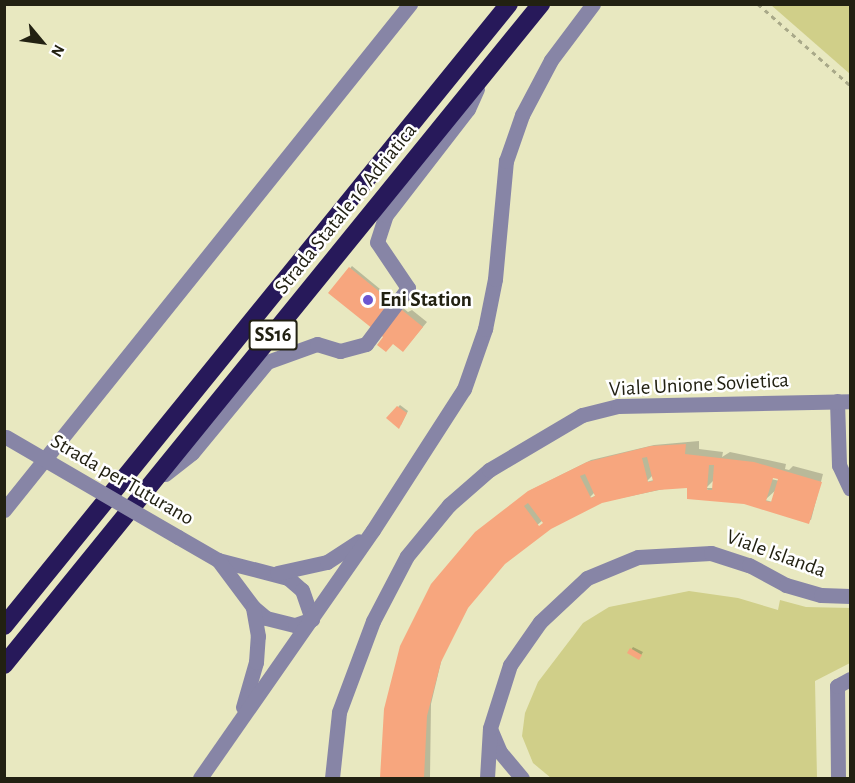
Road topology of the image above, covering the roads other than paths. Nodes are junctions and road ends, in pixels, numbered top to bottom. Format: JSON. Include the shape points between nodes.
{"nodes":[{"id":1,"x":410,"y":4,"type":"edge"},
{"id":2,"x":509,"y":4,"type":"edge"},
{"id":3,"x":541,"y":4,"type":"edge"},
{"id":4,"x":593,"y":4,"type":"edge"},
{"id":5,"x":483,"y":75,"type":"junction"},
{"id":6,"x":844,"y":401,"type":"edge"},
{"id":7,"x":5,"y":437,"type":"edge"},
{"id":8,"x":150,"y":485,"type":"junction"},
{"id":9,"x":850,"y":489,"type":"edge"},
{"id":10,"x":4,"y":510,"type":"edge"},
{"id":11,"x":373,"y":530,"type":"junction"},
{"id":12,"x":218,"y":560,"type":"junction"},
{"id":13,"x":274,"y":573,"type":"junction"},
{"id":14,"x":850,"y":596,"type":"edge"},
{"id":15,"x":253,"y":607,"type":"junction"},
{"id":16,"x":312,"y":619,"type":"junction"},
{"id":17,"x":4,"y":626,"type":"edge"},
{"id":18,"x":4,"y":665,"type":"edge"},
{"id":19,"x":850,"y":679,"type":"edge"},
{"id":20,"x":236,"y":726,"type":"junction"},
{"id":21,"x":490,"y":728,"type":"junction"},
{"id":22,"x":200,"y":778,"type":"edge"},
{"id":23,"x":332,"y":778,"type":"edge"},
{"id":24,"x":487,"y":778,"type":"edge"},
{"id":25,"x":522,"y":778,"type":"edge"},
{"id":26,"x":838,"y":778,"type":"edge"}],
"edges":[{"from":1,"to":10,"type":"street"},
{"from":2,"to":17,"type":"highway","name":"Strada Statale 16 Adriatica","number":"SS16"},
{"from":3,"to":5,"type":"highway","name":"Strada Statale 16 Adriatica","number":"SS16"},
{"from":4,"to":11,"type":"street","via":[[551,60],[522,115],[506,161],[495,279],[464,389]]},
{"from":5,"to":8,"type":"highway","name":"Strada Statale 16 Adriatica","number":"SS16"},
{"from":5,"to":8,"type":"street","via":[[468,109],[386,215],[377,242],[408,288],[366,344],[340,351],[317,344],[267,362],[192,453]]},
{"from":6,"to":9,"type":"street","via":[[839,465]]},
{"from":6,"to":23,"type":"street","name":"Viale Unione Sovietica","via":[[618,406],[582,415],[489,470],[449,505],[407,556],[373,621],[339,712]]},
{"from":7,"to":12,"type":"street","name":"Strada per Tuturano","bridge":true},
{"from":8,"to":18,"type":"highway","name":"Strada Statale 16 Adriatica","number":"SS16"},
{"from":11,"to":13,"type":"street","via":[[327,562]]},
{"from":11,"to":16,"type":"street"},
{"from":12,"to":13,"type":"street"},
{"from":12,"to":15,"type":"street"},
{"from":13,"to":16,"type":"street","via":[[302,590]]},
{"from":14,"to":21,"type":"street","name":"Viale Islanda","via":[[821,595],[786,585],[749,565],[711,553],[670,553],[619,562],[587,578],[540,622],[510,665]]},
{"from":15,"to":16,"type":"street","via":[[280,624],[295,625]]},
{"from":15,"to":20,"type":"street","via":[[258,636],[256,662]]},
{"from":16,"to":20,"type":"street"},
{"from":19,"to":26,"type":"street","via":[[837,686]]},
{"from":20,"to":22,"type":"street"},
{"from":21,"to":24,"type":"street","name":"Viale Islanda"},
{"from":21,"to":25,"type":"street","via":[[500,752]]}]}
